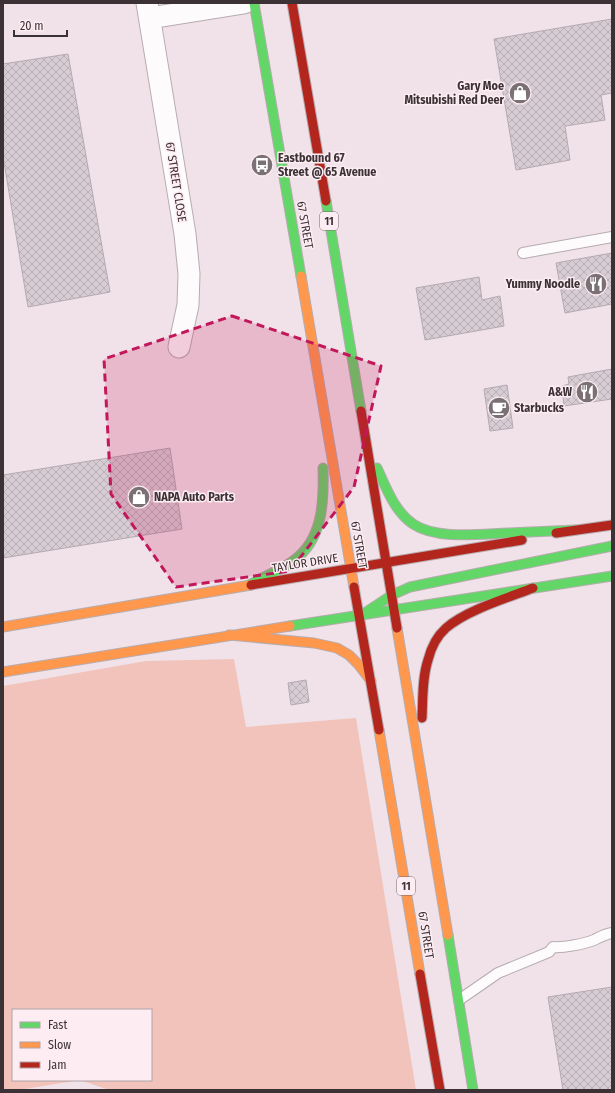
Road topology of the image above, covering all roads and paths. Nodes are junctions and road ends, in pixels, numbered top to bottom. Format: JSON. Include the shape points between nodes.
{"nodes":[{"id":1,"x":244,"y":3,"type":"edge"},
{"id":2,"x":254,"y":3,"type":"edge"},
{"id":3,"x":292,"y":3,"type":"edge"},
{"id":4,"x":148,"y":10,"type":"edge"},
{"id":5,"x":612,"y":237,"type":"edge"},
{"id":6,"x":523,"y":253,"type":"dead end"},
{"id":7,"x":179,"y":347,"type":"dead end"},
{"id":8,"x":323,"y":401,"type":"junction"},
{"id":9,"x":365,"y":439,"type":"junction"},
{"id":10,"x":612,"y":525,"type":"edge"},
{"id":11,"x":575,"y":530,"type":"junction"},
{"id":12,"x":612,"y":546,"type":"edge"},
{"id":13,"x":386,"y":562,"type":"junction"},
{"id":14,"x":350,"y":568,"type":"junction"},
{"id":15,"x":612,"y":576,"type":"edge"},
{"id":16,"x":249,"y":585,"type":"junction"},
{"id":17,"x":533,"y":588,"type":"junction"},
{"id":18,"x":392,"y":595,"type":"junction"},
{"id":19,"x":394,"y":610,"type":"junction"},
{"id":20,"x":360,"y":616,"type":"junction"},
{"id":21,"x":3,"y":627,"type":"edge"},
{"id":22,"x":229,"y":635,"type":"junction"},
{"id":23,"x":3,"y":672,"type":"edge"},
{"id":24,"x":372,"y":682,"type":"junction"},
{"id":25,"x":420,"y":761,"type":"junction"},
{"id":26,"x":612,"y":933,"type":"edge"},
{"id":27,"x":458,"y":1000,"type":"junction"},
{"id":28,"x":440,"y":1090,"type":"edge"},
{"id":29,"x":473,"y":1090,"type":"edge"}],
"edges":[{"from":1,"to":4,"type":"street","name":"67 STREET CLOSE"},
{"from":2,"to":8,"type":"main road","name":"67 STREET","number":"11"},
{"from":3,"to":9,"type":"main road","name":"67 STREET","number":"11"},
{"from":4,"to":7,"type":"street","name":"67 STREET CLOSE","via":[[185,234],[189,274],[188,305]]},
{"from":5,"to":6,"type":"lane"},
{"from":8,"to":14,"type":"main road","name":"67 STREET","number":"11"},
{"from":8,"to":16,"type":"main road","via":[[324,495],[319,525],[313,539],[293,561]]},
{"from":9,"to":11,"type":"main road","via":[[388,492],[402,514],[425,529],[454,534]]},
{"from":9,"to":13,"type":"main road","name":"67 STREET","number":"11"},
{"from":10,"to":11,"type":"main road","name":"TAYLOR DRIVE"},
{"from":11,"to":13,"type":"main road","name":"TAYLOR DRIVE"},
{"from":12,"to":18,"type":"main road","via":[[410,586]]},
{"from":13,"to":14,"type":"main road","name":"TAYLOR DRIVE"},
{"from":13,"to":18,"type":"main road","name":"67 STREET","number":"11"},
{"from":14,"to":16,"type":"main road","name":"TAYLOR DRIVE"},
{"from":14,"to":20,"type":"main road","name":"67 STREET","number":"11"},
{"from":15,"to":17,"type":"main road"},
{"from":16,"to":21,"type":"main road","name":"TAYLOR DRIVE"},
{"from":17,"to":19,"type":"main road"},
{"from":17,"to":25,"type":"main road","via":[[481,608],[444,629],[432,648],[423,685]]},
{"from":18,"to":19,"type":"main road","name":"67 STREET","number":"11"},
{"from":18,"to":20,"type":"main road"},
{"from":19,"to":20,"type":"main road"},
{"from":19,"to":25,"type":"main road","name":"67 STREET","number":"11"},
{"from":20,"to":22,"type":"main road"},
{"from":20,"to":24,"type":"main road","name":"67 STREET","number":"11"},
{"from":22,"to":23,"type":"main road"},
{"from":22,"to":24,"type":"main road","via":[[314,643],[337,648],[349,655]]},
{"from":24,"to":28,"type":"main road","name":"67 STREET","number":"11"},
{"from":25,"to":27,"type":"main road","name":"67 STREET","number":"11"},
{"from":26,"to":27,"type":"lane","via":[[560,948],[553,947],[548,952],[498,973]]},
{"from":27,"to":29,"type":"main road","name":"67 STREET","number":"11"}]}
